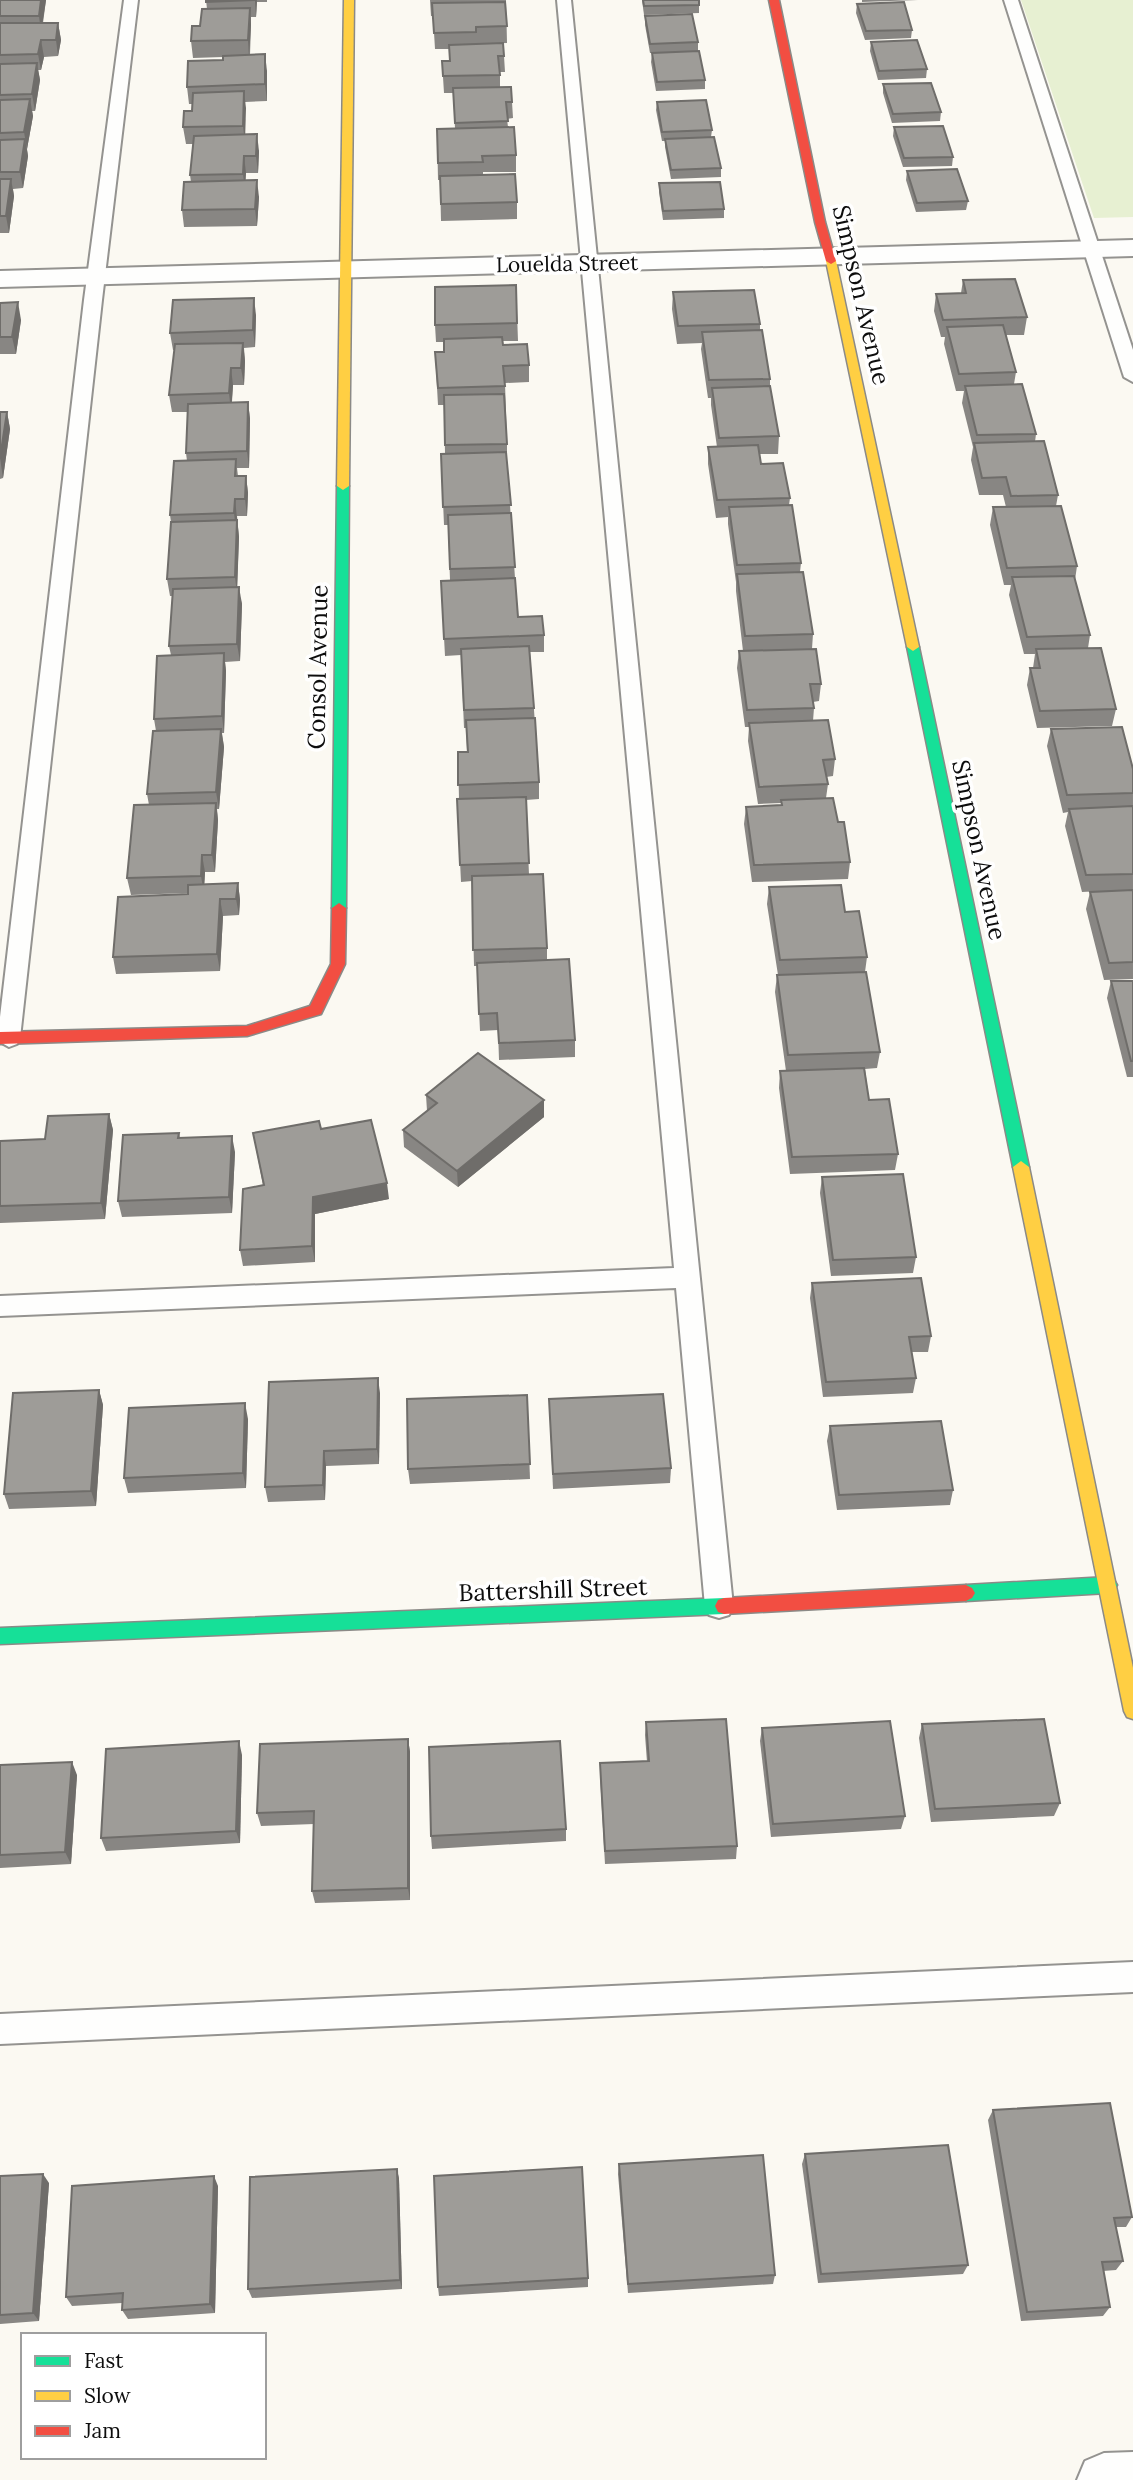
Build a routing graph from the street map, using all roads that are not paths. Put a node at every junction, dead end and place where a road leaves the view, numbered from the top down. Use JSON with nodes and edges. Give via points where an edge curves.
{"nodes":[{"id":1,"x":131,"y":0,"type":"edge"},
{"id":2,"x":349,"y":0,"type":"edge"},
{"id":3,"x":564,"y":0,"type":"edge"},
{"id":4,"x":774,"y":0,"type":"edge"},
{"id":5,"x":1011,"y":0,"type":"edge"},
{"id":6,"x":1133,"y":248,"type":"edge"},
{"id":7,"x":1092,"y":250,"type":"junction"},
{"id":8,"x":832,"y":258,"type":"junction"},
{"id":9,"x":590,"y":264,"type":"junction"},
{"id":10,"x":345,"y":268,"type":"junction"},
{"id":11,"x":96,"y":276,"type":"junction"},
{"id":12,"x":0,"y":279,"type":"edge"},
{"id":13,"x":1133,"y":377,"type":"edge"},
{"id":14,"x":4,"y":1038,"type":"edge"},
{"id":15,"x":688,"y":1277,"type":"junction"},
{"id":16,"x":0,"y":1306,"type":"edge"},
{"id":17,"x":1108,"y":1585,"type":"junction"},
{"id":18,"x":719,"y":1606,"type":"junction"},
{"id":19,"x":0,"y":1636,"type":"edge"},
{"id":20,"x":1133,"y":1711,"type":"edge"},
{"id":21,"x":1133,"y":1977,"type":"edge"},
{"id":22,"x":0,"y":2029,"type":"edge"},
{"id":23,"x":1133,"y":2479,"type":"edge"},
{"id":24,"x":1104,"y":2480,"type":"edge"}],
"edges":[{"from":1,"to":11,"type":"lane"},
{"from":2,"to":10,"type":"street","name":"Consol Avenue"},
{"from":3,"to":9,"type":"lane"},
{"from":4,"to":8,"type":"street","name":"Simpson Avenue","via":[[820,222]]},
{"from":5,"to":7,"type":"lane"},
{"from":6,"to":7,"type":"street","name":"Louelda Street"},
{"from":7,"to":8,"type":"street","name":"Louelda Street"},
{"from":7,"to":13,"type":"lane"},
{"from":8,"to":9,"type":"street","name":"Louelda Street"},
{"from":8,"to":17,"type":"street","name":"Simpson Avenue"},
{"from":9,"to":10,"type":"street","name":"Louelda Street"},
{"from":9,"to":15,"type":"lane"},
{"from":10,"to":11,"type":"street","name":"Louelda Street"},
{"from":10,"to":14,"type":"street","name":"Consol Avenue","via":[[338,964],[316,1010],[247,1031]]},
{"from":11,"to":12,"type":"street","name":"Louelda Street"},
{"from":11,"to":14,"type":"lane"},
{"from":15,"to":16,"type":"lane"},
{"from":15,"to":18,"type":"lane"},
{"from":17,"to":18,"type":"street","name":"Battershill Street"},
{"from":17,"to":20,"type":"street","name":"Simpson Avenue"},
{"from":18,"to":19,"type":"street","name":"Battershill Street"},
{"from":21,"to":22,"type":"lane"},
{"from":23,"to":24,"type":"street"}]}
